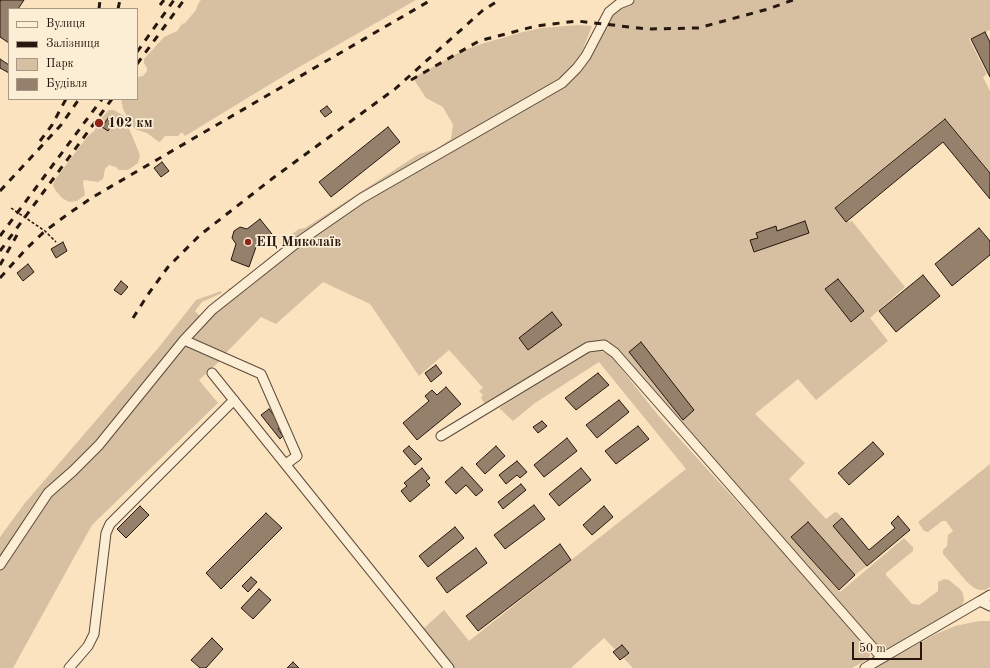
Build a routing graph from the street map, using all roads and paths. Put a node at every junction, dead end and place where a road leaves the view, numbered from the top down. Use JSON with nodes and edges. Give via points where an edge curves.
{"nodes":[{"id":1,"x":629,"y":0,"type":"edge"},
{"id":2,"x":11,"y":208,"type":"dead end"},
{"id":3,"x":56,"y":242,"type":"dead end"},
{"id":4,"x":184,"y":340,"type":"junction"},
{"id":5,"x":212,"y":373,"type":"dead end"},
{"id":6,"x":234,"y":400,"type":"junction"},
{"id":7,"x":441,"y":436,"type":"dead end"},
{"id":8,"x":286,"y":464,"type":"junction"},
{"id":9,"x":0,"y":564,"type":"edge"},
{"id":10,"x":990,"y":595,"type":"edge"},
{"id":11,"x":980,"y":601,"type":"junction"},
{"id":12,"x":990,"y":606,"type":"edge"},
{"id":13,"x":882,"y":658,"type":"junction"},
{"id":14,"x":69,"y":668,"type":"edge"},
{"id":15,"x":449,"y":668,"type":"edge"},
{"id":16,"x":865,"y":668,"type":"edge"}],
"edges":[{"from":1,"to":4,"type":"street","via":[[609,12],[586,56],[562,82],[362,198],[294,245],[212,310]]},
{"from":2,"to":3,"type":"path","via":[[45,231]]},
{"from":4,"to":8,"type":"street","via":[[262,374],[297,456]]},
{"from":4,"to":9,"type":"street","via":[[99,445],[48,493]]},
{"from":5,"to":6,"type":"street"},
{"from":6,"to":8,"type":"street"},
{"from":6,"to":14,"type":"street","via":[[110,524],[106,533],[94,634],[88,646]]},
{"from":7,"to":13,"type":"street","via":[[588,347],[604,345],[615,353]]},
{"from":8,"to":15,"type":"street"},
{"from":10,"to":11,"type":"street"},
{"from":11,"to":12,"type":"street"},
{"from":11,"to":13,"type":"street"},
{"from":13,"to":16,"type":"street"}]}
